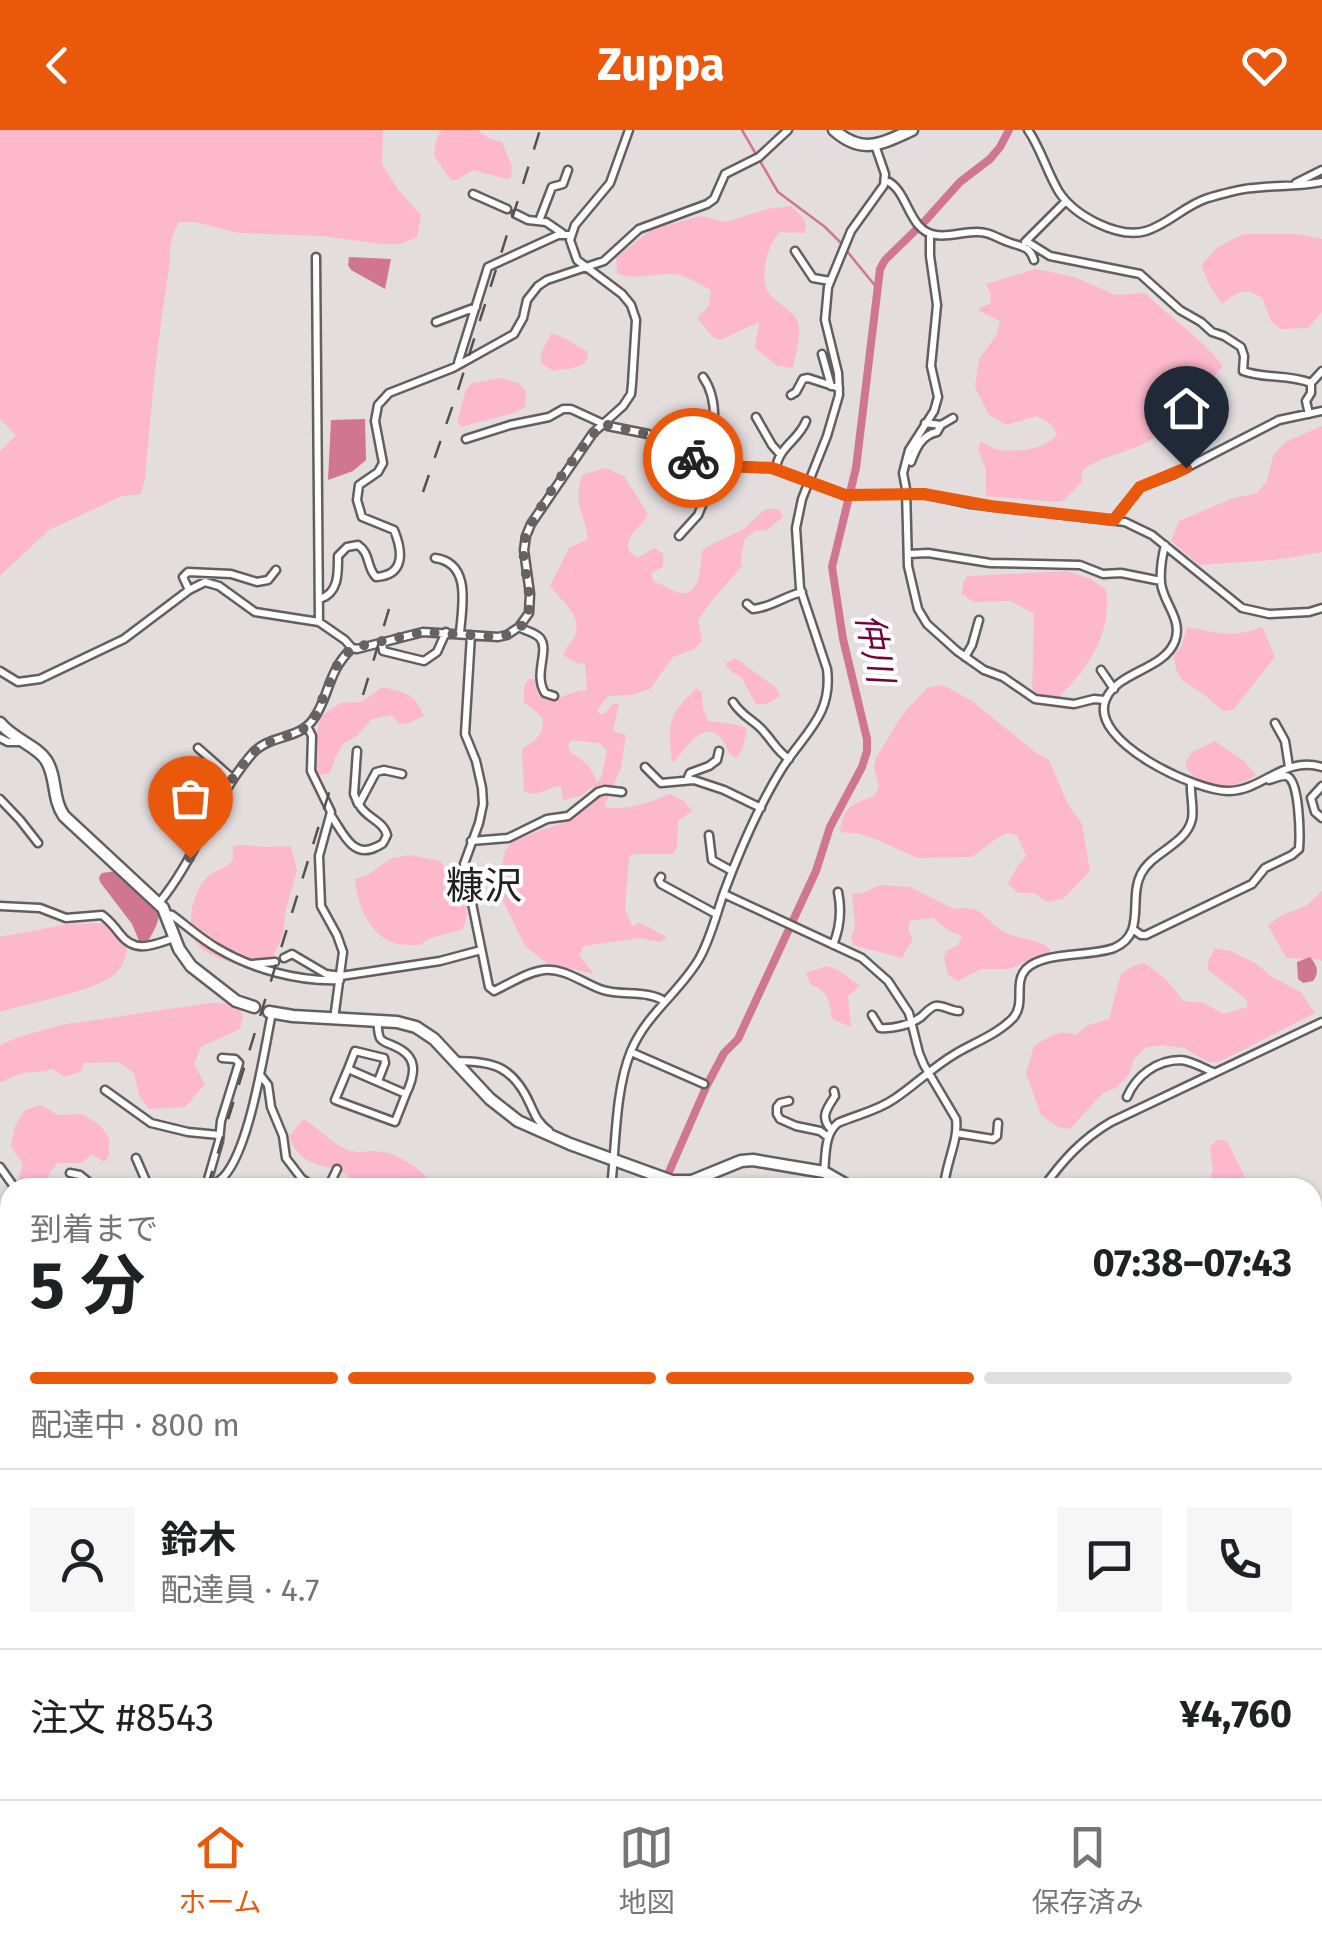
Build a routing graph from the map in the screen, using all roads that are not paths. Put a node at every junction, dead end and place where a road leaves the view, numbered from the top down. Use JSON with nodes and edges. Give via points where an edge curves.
{"nodes":[{"id":1,"x":629,"y":130,"type":"edge"},
{"id":2,"x":788,"y":130,"type":"edge"},
{"id":3,"x":834,"y":130,"type":"edge"},
{"id":4,"x":912,"y":130,"type":"edge"},
{"id":5,"x":1028,"y":130,"type":"edge"},
{"id":6,"x":876,"y":145,"type":"junction"},
{"id":7,"x":568,"y":170,"type":"dead end"},
{"id":8,"x":1322,"y":170,"type":"edge"},
{"id":9,"x":885,"y":180,"type":"junction"},
{"id":10,"x":1322,"y":182,"type":"edge"},
{"id":11,"x":1267,"y":188,"type":"junction"},
{"id":12,"x":474,"y":194,"type":"dead end"},
{"id":13,"x":1066,"y":200,"type":"junction"},
{"id":14,"x":507,"y":209,"type":"dead end"},
{"id":15,"x":516,"y":214,"type":"dead end"},
{"id":16,"x":539,"y":221,"type":"junction"},
{"id":17,"x":566,"y":234,"type":"junction"},
{"id":18,"x":930,"y":234,"type":"junction"},
{"id":19,"x":1024,"y":243,"type":"junction"},
{"id":20,"x":795,"y":251,"type":"dead end"},
{"id":21,"x":316,"y":257,"type":"dead end"},
{"id":22,"x":1034,"y":260,"type":"dead end"},
{"id":23,"x":586,"y":268,"type":"junction"},
{"id":24,"x":830,"y":281,"type":"junction"},
{"id":25,"x":476,"y":307,"type":"junction"},
{"id":26,"x":436,"y":322,"type":"dead end"},
{"id":27,"x":822,"y":354,"type":"dead end"},
{"id":28,"x":458,"y":364,"type":"junction"},
{"id":29,"x":1322,"y":372,"type":"edge"},
{"id":30,"x":702,"y":377,"type":"dead end"},
{"id":31,"x":1311,"y":384,"type":"junction"},
{"id":32,"x":835,"y":387,"type":"junction"},
{"id":33,"x":791,"y":394,"type":"dead end"},
{"id":34,"x":1322,"y":411,"type":"edge"},
{"id":35,"x":1309,"y":414,"type":"junction"},
{"id":36,"x":756,"y":417,"type":"dead end"},
{"id":37,"x":953,"y":418,"type":"dead end"},
{"id":38,"x":806,"y":422,"type":"dead end"},
{"id":39,"x":925,"y":423,"type":"junction"},
{"id":40,"x":603,"y":424,"type":"junction"},
{"id":41,"x":941,"y":425,"type":"junction"},
{"id":42,"x":684,"y":429,"type":"dead end"},
{"id":43,"x":466,"y":439,"type":"dead end"},
{"id":44,"x":780,"y":454,"type":"junction"},
{"id":45,"x":690,"y":458,"type":"junction"},
{"id":46,"x":708,"y":462,"type":"junction"},
{"id":47,"x":911,"y":462,"type":"dead end"},
{"id":48,"x":719,"y":464,"type":"junction"},
{"id":49,"x":776,"y":468,"type":"junction"},
{"id":50,"x":810,"y":480,"type":"junction"},
{"id":51,"x":906,"y":494,"type":"junction"},
{"id":52,"x":1114,"y":520,"type":"junction"},
{"id":53,"x":679,"y":536,"type":"dead end"},
{"id":54,"x":1165,"y":545,"type":"junction"},
{"id":55,"x":909,"y":554,"type":"junction"},
{"id":56,"x":435,"y":558,"type":"dead end"},
{"id":57,"x":276,"y":570,"type":"dead end"},
{"id":58,"x":1161,"y":582,"type":"junction"},
{"id":59,"x":189,"y":590,"type":"junction"},
{"id":60,"x":802,"y":592,"type":"junction"},
{"id":61,"x":320,"y":599,"type":"junction"},
{"id":62,"x":746,"y":604,"type":"dead end"},
{"id":63,"x":1322,"y":608,"type":"edge"},
{"id":64,"x":979,"y":620,"type":"dead end"},
{"id":65,"x":319,"y":622,"type":"junction"},
{"id":66,"x":518,"y":628,"type":"junction"},
{"id":67,"x":446,"y":632,"type":"junction"},
{"id":68,"x":460,"y":634,"type":"junction"},
{"id":69,"x":472,"y":635,"type":"junction"},
{"id":70,"x":382,"y":642,"type":"junction"},
{"id":71,"x":352,"y":648,"type":"junction"},
{"id":72,"x":965,"y":657,"type":"junction"},
{"id":73,"x":0,"y":670,"type":"edge"},
{"id":74,"x":1101,"y":670,"type":"dead end"},
{"id":75,"x":1114,"y":689,"type":"junction"},
{"id":76,"x":554,"y":696,"type":"dead end"},
{"id":77,"x":1105,"y":700,"type":"junction"},
{"id":78,"x":733,"y":702,"type":"dead end"},
{"id":79,"x":0,"y":722,"type":"edge"},
{"id":80,"x":1275,"y":723,"type":"dead end"},
{"id":81,"x":308,"y":726,"type":"junction"},
{"id":82,"x":0,"y":738,"type":"edge"},
{"id":83,"x":22,"y":742,"type":"junction"},
{"id":84,"x":198,"y":748,"type":"dead end"},
{"id":85,"x":719,"y":751,"type":"dead end"},
{"id":86,"x":357,"y":752,"type":"dead end"},
{"id":87,"x":788,"y":759,"type":"junction"},
{"id":88,"x":645,"y":766,"type":"dead end"},
{"id":89,"x":1289,"y":767,"type":"junction"},
{"id":90,"x":1322,"y":767,"type":"edge"},
{"id":91,"x":402,"y":774,"type":"dead end"},
{"id":92,"x":233,"y":778,"type":"junction"},
{"id":93,"x":687,"y":780,"type":"junction"},
{"id":94,"x":1269,"y":780,"type":"dead end"},
{"id":95,"x":1191,"y":782,"type":"junction"},
{"id":96,"x":1322,"y":786,"type":"edge"},
{"id":97,"x":622,"y":792,"type":"dead end"},
{"id":98,"x":0,"y":799,"type":"edge"},
{"id":99,"x":359,"y":805,"type":"junction"},
{"id":100,"x":761,"y":808,"type":"junction"},
{"id":101,"x":331,"y":816,"type":"junction"},
{"id":102,"x":1322,"y":818,"type":"edge"},
{"id":103,"x":709,"y":836,"type":"dead end"},
{"id":104,"x":472,"y":841,"type":"junction"},
{"id":105,"x":38,"y":842,"type":"dead end"},
{"id":106,"x":732,"y":871,"type":"junction"},
{"id":107,"x":661,"y":877,"type":"dead end"},
{"id":108,"x":838,"y":892,"type":"dead end"},
{"id":109,"x":724,"y":894,"type":"junction"},
{"id":110,"x":159,"y":903,"type":"junction"},
{"id":111,"x":0,"y":906,"type":"edge"},
{"id":112,"x":167,"y":914,"type":"junction"},
{"id":113,"x":716,"y":914,"type":"junction"},
{"id":114,"x":1134,"y":930,"type":"junction"},
{"id":115,"x":174,"y":938,"type":"junction"},
{"id":116,"x":833,"y":945,"type":"junction"},
{"id":117,"x":481,"y":950,"type":"junction"},
{"id":118,"x":284,"y":958,"type":"dead end"},
{"id":119,"x":274,"y":962,"type":"dead end"},
{"id":120,"x":250,"y":964,"type":"junction"},
{"id":121,"x":340,"y":978,"type":"junction"},
{"id":122,"x":664,"y":1001,"type":"junction"},
{"id":123,"x":254,"y":1007,"type":"dead end"},
{"id":124,"x":959,"y":1010,"type":"dead end"},
{"id":125,"x":270,"y":1012,"type":"joint"},
{"id":126,"x":872,"y":1015,"type":"dead end"},
{"id":127,"x":334,"y":1019,"type":"junction"},
{"id":128,"x":378,"y":1021,"type":"junction"},
{"id":129,"x":912,"y":1022,"type":"junction"},
{"id":130,"x":1322,"y":1022,"type":"edge"},
{"id":131,"x":631,"y":1052,"type":"junction"},
{"id":132,"x":222,"y":1058,"type":"dead end"},
{"id":133,"x":455,"y":1061,"type":"junction"},
{"id":134,"x":348,"y":1069,"type":"junction"},
{"id":135,"x":929,"y":1073,"type":"junction"},
{"id":136,"x":1214,"y":1073,"type":"junction"},
{"id":137,"x":260,"y":1076,"type":"junction"},
{"id":138,"x":378,"y":1082,"type":"junction"},
{"id":139,"x":704,"y":1084,"type":"dead end"},
{"id":140,"x":105,"y":1090,"type":"dead end"},
{"id":141,"x":834,"y":1091,"type":"dead end"},
{"id":142,"x":406,"y":1094,"type":"junction"},
{"id":143,"x":1127,"y":1097,"type":"dead end"},
{"id":144,"x":790,"y":1100,"type":"dead end"},
{"id":145,"x":998,"y":1122,"type":"dead end"},
{"id":146,"x":830,"y":1133,"type":"junction"},
{"id":147,"x":956,"y":1133,"type":"junction"},
{"id":148,"x":219,"y":1135,"type":"junction"},
{"id":149,"x":556,"y":1138,"type":"junction"},
{"id":150,"x":136,"y":1158,"type":"dead end"},
{"id":151,"x":614,"y":1160,"type":"junction"},
{"id":152,"x":337,"y":1170,"type":"dead end"},
{"id":153,"x":70,"y":1173,"type":"dead end"},
{"id":154,"x":84,"y":1178,"type":"edge"},
{"id":155,"x":145,"y":1178,"type":"edge"},
{"id":156,"x":207,"y":1178,"type":"edge"},
{"id":157,"x":223,"y":1178,"type":"edge"},
{"id":158,"x":301,"y":1178,"type":"edge"},
{"id":159,"x":333,"y":1178,"type":"edge"},
{"id":160,"x":611,"y":1178,"type":"edge"},
{"id":161,"x":662,"y":1178,"type":"edge"},
{"id":162,"x":705,"y":1178,"type":"edge"},
{"id":163,"x":828,"y":1178,"type":"edge"},
{"id":164,"x":832,"y":1178,"type":"edge"},
{"id":165,"x":945,"y":1178,"type":"edge"},
{"id":166,"x":1051,"y":1178,"type":"edge"}],
"edges":[{"from":1,"to":17,"type":"street","via":[[610,183]]},
{"from":2,"to":23,"type":"street","via":[[759,157],[728,171],[707,204],[639,229],[604,261]]},
{"from":3,"to":6,"type":"main road","via":[[852,143]]},
{"from":4,"to":6,"type":"main road"},
{"from":5,"to":13,"type":"street"},
{"from":6,"to":9,"type":"street"},
{"from":7,"to":16,"type":"street","via":[[564,184],[552,187]]},
{"from":8,"to":11,"type":"street"},
{"from":9,"to":18,"type":"street"},
{"from":9,"to":24,"type":"street","via":[[851,230]]},
{"from":10,"to":11,"type":"street"},
{"from":11,"to":13,"type":"street","via":[[1203,200],[1138,232],[1109,229]]},
{"from":12,"to":14,"type":"street"},
{"from":13,"to":19,"type":"street"},
{"from":15,"to":16,"type":"street"},
{"from":16,"to":17,"type":"street"},
{"from":17,"to":23,"type":"street"},
{"from":17,"to":25,"type":"street","via":[[488,267]]},
{"from":18,"to":19,"type":"street","via":[[985,232]]},
{"from":18,"to":39,"type":"street","via":[[937,304],[931,358],[939,391]]},
{"from":19,"to":22,"type":"street"},
{"from":19,"to":31,"type":"street","via":[[1050,256],[1140,274],[1180,310],[1241,347],[1243,371]]},
{"from":20,"to":24,"type":"street","via":[[813,278]]},
{"from":21,"to":61,"type":"street"},
{"from":23,"to":28,"type":"street","via":[[538,286],[514,334]]},
{"from":23,"to":40,"type":"street","via":[[622,294],[636,320],[631,394]]},
{"from":24,"to":32,"type":"street","via":[[825,320]]},
{"from":25,"to":26,"type":"street"},
{"from":25,"to":28,"type":"street"},
{"from":27,"to":32,"type":"street"},
{"from":28,"to":61,"type":"street","via":[[389,393],[376,410],[383,464],[359,485],[357,500],[362,516],[394,530],[398,567],[376,576],[364,550],[347,546],[338,556],[336,583]]},
{"from":29,"to":31,"type":"street"},
{"from":30,"to":46,"type":"street","via":[[712,390]]},
{"from":31,"to":35,"type":"street"},
{"from":32,"to":33,"type":"street","via":[[808,378]]},
{"from":32,"to":50,"type":"street","via":[[836,408]]},
{"from":34,"to":35,"type":"street"},
{"from":35,"to":52,"type":"street","via":[[1279,420],[1140,487]]},
{"from":36,"to":44,"type":"street"},
{"from":37,"to":41,"type":"street"},
{"from":38,"to":44,"type":"street"},
{"from":39,"to":41,"type":"street"},
{"from":39,"to":51,"type":"street","via":[[904,463]]},
{"from":40,"to":43,"type":"street","via":[[566,409]]},
{"from":40,"to":45,"type":"street","via":[[648,434]]},
{"from":40,"to":66,"type":"street","via":[[526,536],[530,608]]},
{"from":41,"to":47,"type":"street","via":[[923,439]]},
{"from":42,"to":45,"type":"street"},
{"from":44,"to":49,"type":"street"},
{"from":45,"to":46,"type":"street"},
{"from":46,"to":48,"type":"street"},
{"from":48,"to":49,"type":"street"},
{"from":48,"to":53,"type":"street","via":[[698,514]]},
{"from":49,"to":50,"type":"street"},
{"from":50,"to":51,"type":"street","via":[[845,495]]},
{"from":50,"to":60,"type":"street","via":[[796,528]]},
{"from":51,"to":52,"type":"street"},
{"from":51,"to":55,"type":"street"},
{"from":52,"to":54,"type":"street"},
{"from":54,"to":58,"type":"street"},
{"from":54,"to":63,"type":"street","via":[[1242,608],[1270,614]]},
{"from":55,"to":58,"type":"street","via":[[1080,565]]},
{"from":55,"to":72,"type":"street","via":[[918,610]]},
{"from":56,"to":68,"type":"street","via":[[450,564],[463,583]]},
{"from":57,"to":59,"type":"street","via":[[257,582],[188,572],[183,578]]},
{"from":58,"to":75,"type":"street","via":[[1177,628],[1174,642]]},
{"from":59,"to":65,"type":"street","via":[[212,582],[255,612]]},
{"from":59,"to":73,"type":"street","via":[[124,639],[40,679],[18,682]]},
{"from":60,"to":62,"type":"street","via":[[761,608]]},
{"from":60,"to":87,"type":"street","via":[[828,690],[814,726]]},
{"from":61,"to":65,"type":"street"},
{"from":64,"to":72,"type":"street"},
{"from":65,"to":71,"type":"street"},
{"from":66,"to":69,"type":"street","via":[[498,637]]},
{"from":66,"to":76,"type":"street","via":[[541,640],[539,682]]},
{"from":67,"to":68,"type":"street"},
{"from":67,"to":70,"type":"street"},
{"from":67,"to":70,"type":"street","via":[[424,661],[386,653]]},
{"from":68,"to":69,"type":"street"},
{"from":69,"to":104,"type":"street","via":[[465,734],[483,804]]},
{"from":70,"to":71,"type":"street"},
{"from":71,"to":81,"type":"street"},
{"from":72,"to":77,"type":"street","via":[[1035,699]]},
{"from":74,"to":75,"type":"street"},
{"from":75,"to":77,"type":"street"},
{"from":77,"to":95,"type":"street","via":[[1105,717],[1132,751]]},
{"from":78,"to":87,"type":"street"},
{"from":79,"to":83,"type":"main road"},
{"from":80,"to":89,"type":"street"},
{"from":81,"to":92,"type":"street","via":[[261,745]]},
{"from":81,"to":101,"type":"street","via":[[312,771]]},
{"from":82,"to":83,"type":"street"},
{"from":83,"to":110,"type":"main road","via":[[48,762],[62,813]]},
{"from":84,"to":92,"type":"street"},
{"from":85,"to":93,"type":"street","via":[[717,760]]},
{"from":86,"to":99,"type":"street"},
{"from":87,"to":100,"type":"street"},
{"from":88,"to":93,"type":"street","via":[[661,783]]},
{"from":89,"to":90,"type":"street"},
{"from":89,"to":95,"type":"street","via":[[1234,791]]},
{"from":91,"to":99,"type":"street","via":[[376,772]]},
{"from":92,"to":110,"type":"street","via":[[182,874]]},
{"from":93,"to":100,"type":"street"},
{"from":94,"to":114,"type":"street","via":[[1294,781],[1299,849],[1210,906],[1146,935]]},
{"from":95,"to":114,"type":"street","via":[[1190,825],[1140,875]]},
{"from":96,"to":102,"type":"street","via":[[1311,798]]},
{"from":97,"to":104,"type":"street","via":[[598,792],[568,816],[508,838]]},
{"from":98,"to":105,"type":"street"},
{"from":99,"to":101,"type":"street","via":[[387,832],[371,850],[354,848]]},
{"from":100,"to":106,"type":"street"},
{"from":101,"to":121,"type":"street","via":[[319,856],[320,901],[341,946]]},
{"from":103,"to":106,"type":"street","via":[[710,858]]},
{"from":104,"to":117,"type":"street","via":[[464,864]]},
{"from":106,"to":109,"type":"street"},
{"from":107,"to":113,"type":"street","via":[[661,884]]},
{"from":108,"to":116,"type":"street"},
{"from":109,"to":113,"type":"street"},
{"from":109,"to":116,"type":"street"},
{"from":110,"to":112,"type":"main road"},
{"from":111,"to":115,"type":"street","via":[[40,908],[66,918],[102,916],[136,948]]},
{"from":112,"to":115,"type":"main road"},
{"from":112,"to":120,"type":"street"},
{"from":113,"to":122,"type":"street","via":[[703,952]]},
{"from":114,"to":135,"type":"street","via":[[1110,949],[1033,964],[1020,978],[1020,1008],[1012,1019]]},
{"from":115,"to":123,"type":"main road","via":[[200,974]]},
{"from":116,"to":129,"type":"street","via":[[880,973]]},
{"from":117,"to":121,"type":"street"},
{"from":117,"to":122,"type":"street","via":[[491,990],[551,970],[602,990]]},
{"from":118,"to":121,"type":"street","via":[[292,954]]},
{"from":119,"to":120,"type":"street"},
{"from":120,"to":121,"type":"street"},
{"from":121,"to":127,"type":"street"},
{"from":122,"to":131,"type":"street"},
{"from":124,"to":129,"type":"street","via":[[933,1006]]},
{"from":125,"to":127,"type":"main road"},
{"from":125,"to":137,"type":"street"},
{"from":126,"to":129,"type":"street","via":[[882,1029]]},
{"from":127,"to":128,"type":"main road"},
{"from":128,"to":133,"type":"main road","via":[[424,1030]]},
{"from":128,"to":142,"type":"street","via":[[381,1040],[413,1062]]},
{"from":129,"to":135,"type":"street"},
{"from":130,"to":136,"type":"street"},
{"from":131,"to":139,"type":"street"},
{"from":131,"to":151,"type":"street"},
{"from":132,"to":148,"type":"street","via":[[239,1062]]},
{"from":133,"to":149,"type":"main road","via":[[504,1111]]},
{"from":133,"to":149,"type":"street","via":[[502,1068]]},
{"from":134,"to":138,"type":"street"},
{"from":134,"to":138,"type":"street","via":[[355,1052],[384,1058]]},
{"from":134,"to":142,"type":"street","via":[[335,1100],[395,1122]]},
{"from":135,"to":146,"type":"street"},
{"from":135,"to":147,"type":"street","via":[[956,1118]]},
{"from":136,"to":143,"type":"street","via":[[1175,1061],[1142,1074]]},
{"from":136,"to":166,"type":"street","via":[[1101,1128]]},
{"from":137,"to":157,"type":"street","via":[[244,1140]]},
{"from":137,"to":158,"type":"street","via":[[286,1158]]},
{"from":138,"to":142,"type":"street"},
{"from":140,"to":148,"type":"street","via":[[151,1122]]},
{"from":141,"to":146,"type":"street","via":[[825,1116]]},
{"from":144,"to":146,"type":"street","via":[[777,1107],[780,1119]]},
{"from":145,"to":147,"type":"street","via":[[993,1139]]},
{"from":146,"to":164,"type":"street"},
{"from":147,"to":165,"type":"street"},
{"from":148,"to":156,"type":"street"},
{"from":149,"to":151,"type":"main road"},
{"from":150,"to":155,"type":"street"},
{"from":151,"to":160,"type":"street"},
{"from":151,"to":161,"type":"main road"},
{"from":152,"to":159,"type":"street"},
{"from":153,"to":154,"type":"street"},
{"from":162,"to":163,"type":"main road","via":[[748,1160]]}]}
